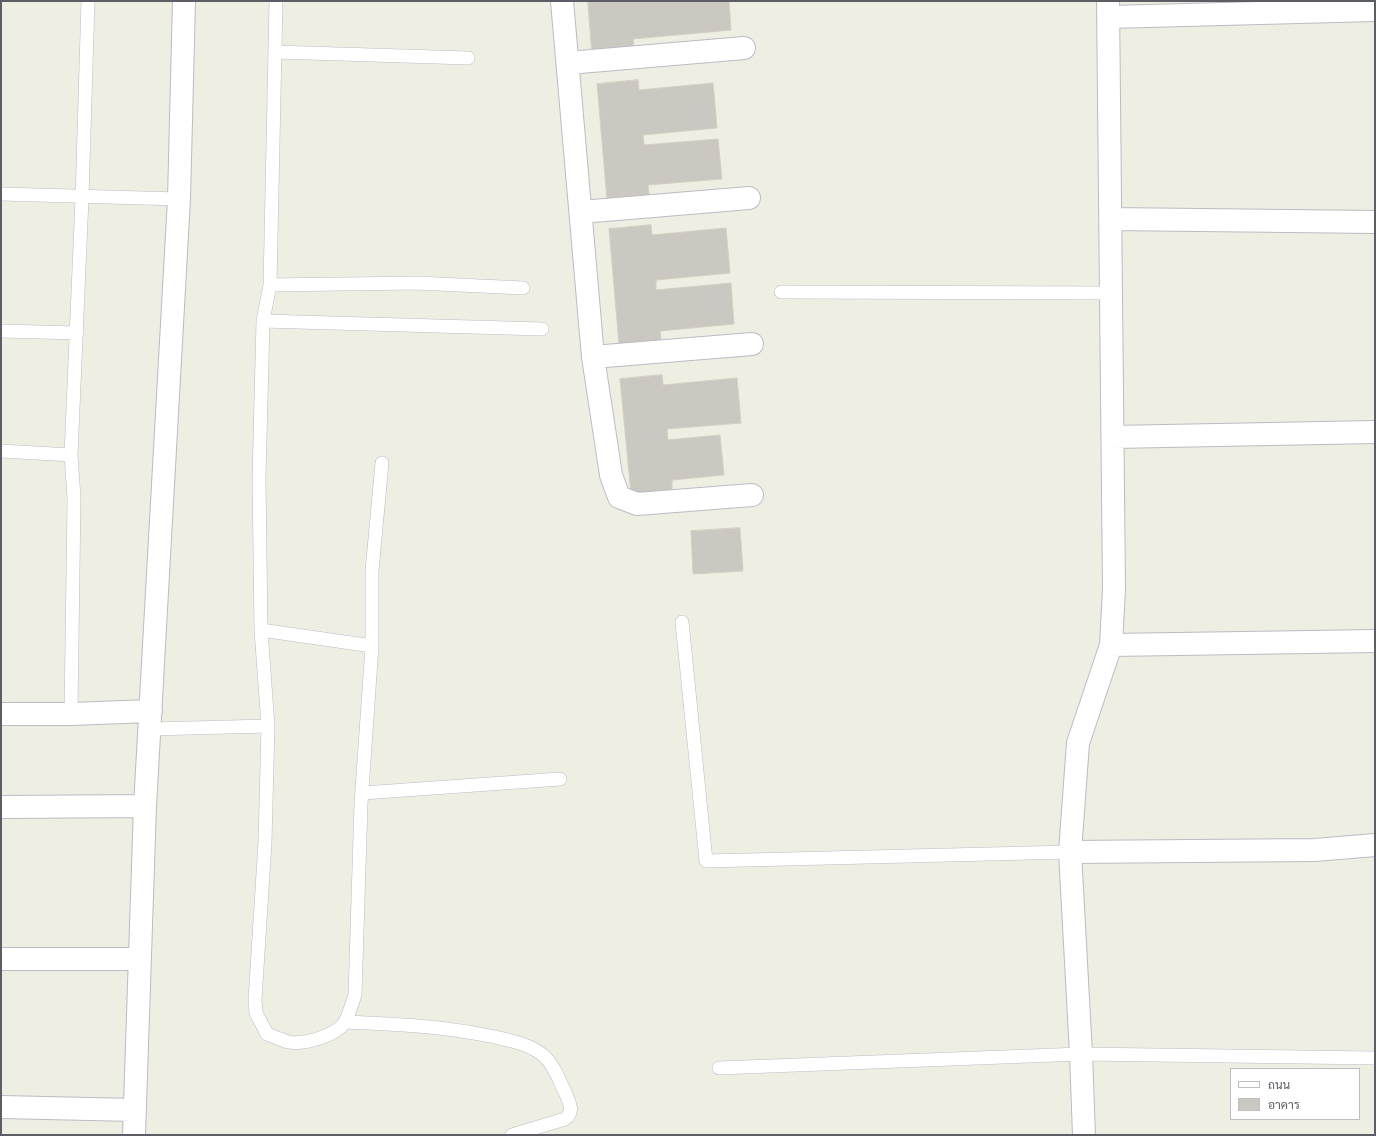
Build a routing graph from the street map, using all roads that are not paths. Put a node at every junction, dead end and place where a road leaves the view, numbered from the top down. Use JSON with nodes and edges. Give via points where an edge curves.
{"nodes":[{"id":1,"x":88,"y":1,"type":"edge"},
{"id":2,"x":184,"y":1,"type":"edge"},
{"id":3,"x":276,"y":1,"type":"edge"},
{"id":4,"x":562,"y":1,"type":"edge"},
{"id":5,"x":1109,"y":9,"type":"edge"},
{"id":6,"x":1375,"y":10,"type":"edge"},
{"id":7,"x":744,"y":48,"type":"dead end"},
{"id":8,"x":275,"y":52,"type":"junction"},
{"id":9,"x":468,"y":58,"type":"dead end"},
{"id":10,"x":568,"y":63,"type":"junction"},
{"id":11,"x":1,"y":194,"type":"edge"},
{"id":12,"x":82,"y":198,"type":"junction"},
{"id":13,"x":749,"y":198,"type":"dead end"},
{"id":14,"x":179,"y":199,"type":"junction"},
{"id":15,"x":581,"y":212,"type":"junction"},
{"id":16,"x":1112,"y":219,"type":"junction"},
{"id":17,"x":1375,"y":222,"type":"edge"},
{"id":18,"x":270,"y":285,"type":"junction"},
{"id":19,"x":523,"y":288,"type":"dead end"},
{"id":20,"x":781,"y":292,"type":"dead end"},
{"id":21,"x":1112,"y":293,"type":"junction"},
{"id":22,"x":263,"y":321,"type":"junction"},
{"id":23,"x":542,"y":329,"type":"dead end"},
{"id":24,"x":1,"y":331,"type":"edge"},
{"id":25,"x":77,"y":332,"type":"junction"},
{"id":26,"x":752,"y":344,"type":"dead end"},
{"id":27,"x":593,"y":357,"type":"junction"},
{"id":28,"x":1375,"y":432,"type":"edge"},
{"id":29,"x":1113,"y":437,"type":"junction"},
{"id":30,"x":1,"y":451,"type":"edge"},
{"id":31,"x":71,"y":455,"type":"junction"},
{"id":32,"x":382,"y":464,"type":"dead end"},
{"id":33,"x":752,"y":495,"type":"dead end"},
{"id":34,"x":682,"y":622,"type":"dead end"},
{"id":35,"x":261,"y":630,"type":"junction"},
{"id":36,"x":1375,"y":641,"type":"edge"},
{"id":37,"x":1110,"y":645,"type":"junction"},
{"id":38,"x":372,"y":646,"type":"junction"},
{"id":39,"x":1,"y":714,"type":"edge"},
{"id":40,"x":71,"y":714,"type":"junction"},
{"id":41,"x":151,"y":720,"type":"junction"},
{"id":42,"x":268,"y":726,"type":"junction"},
{"id":43,"x":560,"y":779,"type":"dead end"},
{"id":44,"x":362,"y":793,"type":"junction"},
{"id":45,"x":145,"y":806,"type":"junction"},
{"id":46,"x":1,"y":807,"type":"edge"},
{"id":47,"x":1375,"y":845,"type":"edge"},
{"id":48,"x":1070,"y":852,"type":"junction"},
{"id":49,"x":1,"y":959,"type":"edge"},
{"id":50,"x":139,"y":959,"type":"junction"},
{"id":51,"x":345,"y":1022,"type":"junction"},
{"id":52,"x":1081,"y":1054,"type":"junction"},
{"id":53,"x":1375,"y":1058,"type":"edge"},
{"id":54,"x":719,"y":1068,"type":"dead end"},
{"id":55,"x":1,"y":1107,"type":"edge"},
{"id":56,"x":134,"y":1110,"type":"junction"},
{"id":57,"x":134,"y":1135,"type":"edge"},
{"id":58,"x":512,"y":1135,"type":"edge"},
{"id":59,"x":1084,"y":1135,"type":"edge"}],
"edges":[{"from":1,"to":12,"type":"lane"},
{"from":2,"to":14,"type":"street"},
{"from":3,"to":8,"type":"lane"},
{"from":4,"to":10,"type":"street"},
{"from":5,"to":6,"type":"street"},
{"from":5,"to":16,"type":"street"},
{"from":7,"to":10,"type":"street"},
{"from":8,"to":9,"type":"lane"},
{"from":8,"to":18,"type":"lane"},
{"from":10,"to":15,"type":"street"},
{"from":11,"to":12,"type":"lane"},
{"from":12,"to":14,"type":"lane"},
{"from":12,"to":25,"type":"lane"},
{"from":13,"to":15,"type":"street"},
{"from":14,"to":41,"type":"street"},
{"from":15,"to":27,"type":"street"},
{"from":16,"to":17,"type":"street"},
{"from":16,"to":21,"type":"street"},
{"from":18,"to":19,"type":"lane","via":[[417,283]]},
{"from":18,"to":22,"type":"lane"},
{"from":20,"to":21,"type":"lane"},
{"from":21,"to":29,"type":"street"},
{"from":22,"to":23,"type":"lane"},
{"from":22,"to":35,"type":"lane","via":[[259,478]]},
{"from":24,"to":25,"type":"lane"},
{"from":25,"to":31,"type":"lane"},
{"from":26,"to":27,"type":"street"},
{"from":27,"to":33,"type":"street","via":[[610,475],[619,497],[637,504]]},
{"from":28,"to":29,"type":"street"},
{"from":29,"to":37,"type":"street","via":[[1114,589]]},
{"from":30,"to":31,"type":"lane"},
{"from":31,"to":40,"type":"lane","via":[[74,498]]},
{"from":32,"to":38,"type":"lane","via":[[372,572]]},
{"from":34,"to":48,"type":"lane","via":[[706,861]]},
{"from":35,"to":38,"type":"lane"},
{"from":35,"to":42,"type":"lane"},
{"from":36,"to":37,"type":"street"},
{"from":37,"to":48,"type":"street","via":[[1078,743]]},
{"from":38,"to":44,"type":"lane"},
{"from":39,"to":40,"type":"street"},
{"from":40,"to":41,"type":"street"},
{"from":41,"to":42,"type":"lane"},
{"from":41,"to":45,"type":"street"},
{"from":42,"to":51,"type":"lane","via":[[256,1013],[267,1034],[288,1042],[325,1036],[336,1031]]},
{"from":43,"to":44,"type":"lane"},
{"from":44,"to":51,"type":"lane","via":[[355,995]]},
{"from":45,"to":46,"type":"street"},
{"from":45,"to":50,"type":"street"},
{"from":47,"to":48,"type":"street","via":[[1315,850]]},
{"from":48,"to":52,"type":"street"},
{"from":49,"to":50,"type":"street"},
{"from":50,"to":56,"type":"street"},
{"from":51,"to":58,"type":"lane","via":[[414,1024],[467,1031],[519,1042],[544,1056],[554,1069],[569,1102],[570,1116]]},
{"from":52,"to":53,"type":"lane"},
{"from":52,"to":54,"type":"lane"},
{"from":52,"to":59,"type":"street"},
{"from":55,"to":56,"type":"street"},
{"from":56,"to":57,"type":"street"}]}
